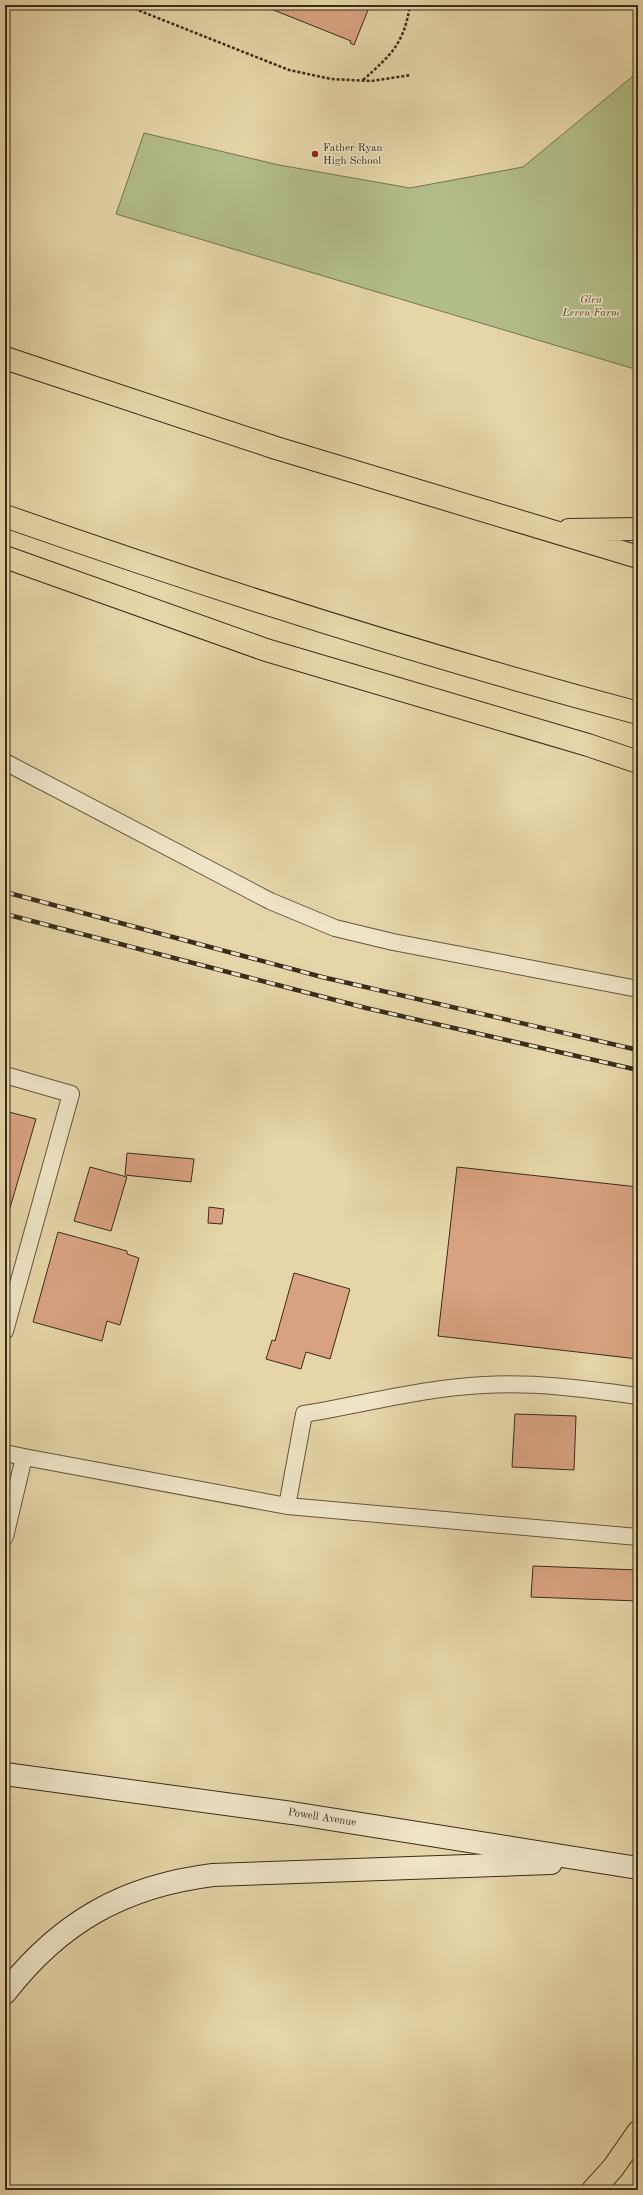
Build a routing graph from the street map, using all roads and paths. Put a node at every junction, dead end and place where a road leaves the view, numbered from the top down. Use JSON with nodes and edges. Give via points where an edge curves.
{"nodes":[{"id":1,"x":125,"y":5,"type":"edge"},
{"id":2,"x":410,"y":5,"type":"edge"},
{"id":3,"x":411,"y":75,"type":"dead end"},
{"id":4,"x":363,"y":80,"type":"junction"},
{"id":5,"x":5,"y":358,"type":"edge"},
{"id":6,"x":5,"y":516,"type":"edge"},
{"id":7,"x":638,"y":529,"type":"edge"},
{"id":8,"x":546,"y":530,"type":"junction"},
{"id":9,"x":5,"y":557,"type":"edge"},
{"id":10,"x":638,"y":557,"type":"edge"},
{"id":11,"x":638,"y":713,"type":"edge"},
{"id":12,"x":5,"y":762,"type":"edge"},
{"id":13,"x":638,"y":762,"type":"edge"},
{"id":14,"x":638,"y":989,"type":"edge"},
{"id":15,"x":5,"y":1075,"type":"edge"},
{"id":16,"x":5,"y":1331,"type":"edge"},
{"id":17,"x":638,"y":1396,"type":"edge"},
{"id":18,"x":5,"y":1453,"type":"edge"},
{"id":19,"x":24,"y":1457,"type":"junction"},
{"id":20,"x":288,"y":1506,"type":"junction"},
{"id":21,"x":5,"y":1537,"type":"edge"},
{"id":22,"x":638,"y":1537,"type":"edge"},
{"id":23,"x":5,"y":1774,"type":"edge"},
{"id":24,"x":604,"y":1862,"type":"junction"},
{"id":25,"x":638,"y":1868,"type":"edge"},
{"id":26,"x":5,"y":1993,"type":"edge"},
{"id":27,"x":638,"y":2132,"type":"edge"},
{"id":28,"x":594,"y":2190,"type":"edge"}],
"edges":[{"from":1,"to":4,"type":"path","via":[[289,70],[330,79]]},
{"from":2,"to":4,"type":"path","via":[[402,35],[391,55]]},
{"from":3,"to":4,"type":"path"},
{"from":5,"to":8,"type":"highway","via":[[276,448]]},
{"from":6,"to":11,"type":"highway","via":[[119,556],[499,676]]},
{"from":7,"to":8,"type":"highway"},
{"from":8,"to":10,"type":"highway"},
{"from":9,"to":13,"type":"highway","via":[[266,650]]},
{"from":12,"to":14,"type":"lane","via":[[257,895],[335,928],[393,942]]},
{"from":15,"to":16,"type":"lane","via":[[71,1094]]},
{"from":17,"to":20,"type":"lane","via":[[569,1387],[484,1385],[404,1394],[304,1414]]},
{"from":18,"to":19,"type":"lane"},
{"from":19,"to":20,"type":"lane"},
{"from":19,"to":21,"type":"lane"},
{"from":20,"to":22,"type":"lane"},
{"from":23,"to":24,"type":"main road","name":"Powell Avenue","via":[[292,1813]]},
{"from":24,"to":25,"type":"main road","name":"Powell Avenue"},
{"from":24,"to":26,"type":"main road","via":[[186,1878],[133,1893],[84,1918],[41,1951]]},
{"from":27,"to":28,"type":"highway"}]}
